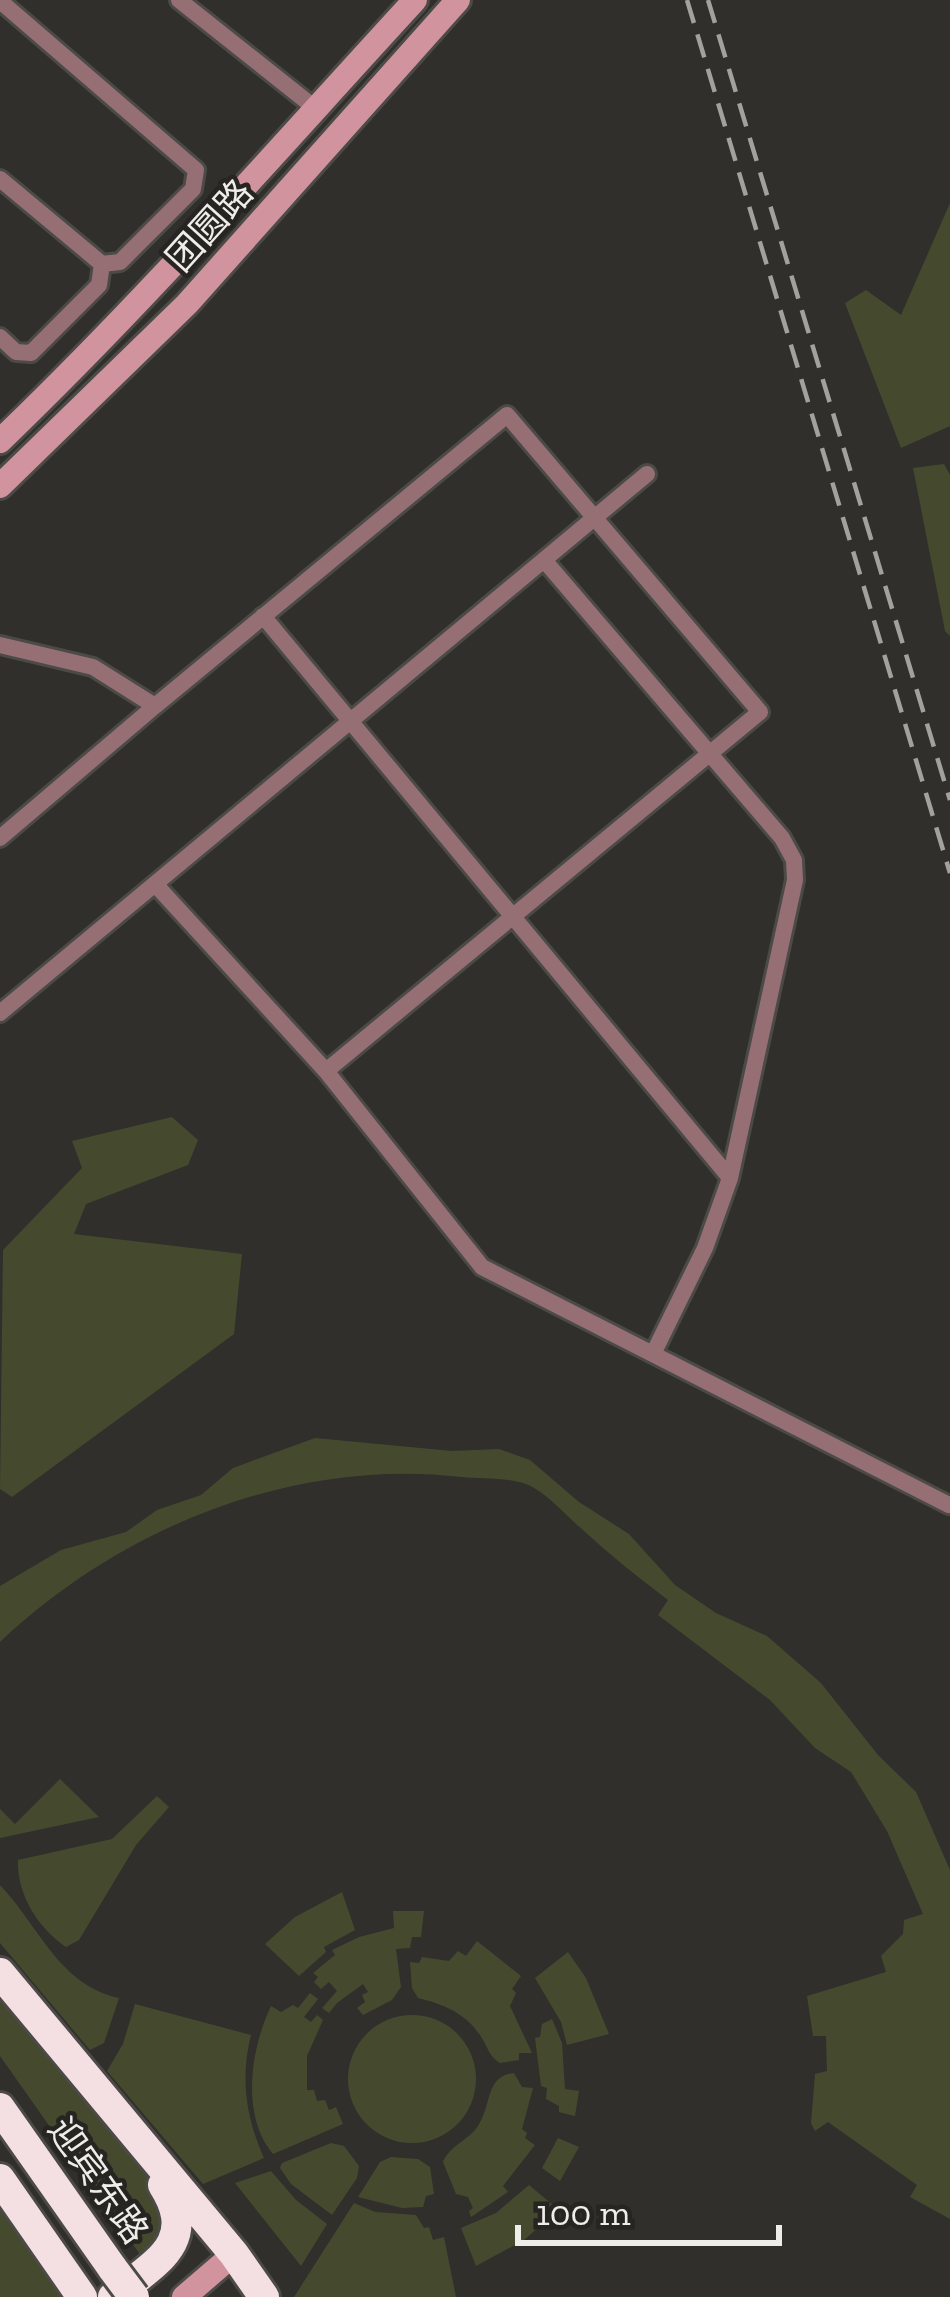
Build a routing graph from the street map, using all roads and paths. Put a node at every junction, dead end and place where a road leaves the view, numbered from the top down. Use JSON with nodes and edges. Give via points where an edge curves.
{"nodes":[{"id":1,"x":179,"y":0,"type":"edge"},
{"id":2,"x":415,"y":0,"type":"edge"},
{"id":3,"x":458,"y":0,"type":"edge"},
{"id":4,"x":0,"y":2,"type":"edge"},
{"id":5,"x":315,"y":109,"type":"junction"},
{"id":6,"x":0,"y":179,"type":"edge"},
{"id":7,"x":102,"y":264,"type":"junction"},
{"id":8,"x":0,"y":338,"type":"edge"},
{"id":9,"x":0,"y":441,"type":"edge"},
{"id":10,"x":647,"y":474,"type":"dead end"},
{"id":11,"x":0,"y":486,"type":"edge"},
{"id":12,"x":596,"y":517,"type":"junction"},
{"id":13,"x":544,"y":560,"type":"junction"},
{"id":14,"x":263,"y":616,"type":"junction"},
{"id":15,"x":0,"y":645,"type":"edge"},
{"id":16,"x":155,"y":706,"type":"junction"},
{"id":17,"x":348,"y":723,"type":"junction"},
{"id":18,"x":710,"y":754,"type":"junction"},
{"id":19,"x":0,"y":838,"type":"edge"},
{"id":20,"x":155,"y":884,"type":"junction"},
{"id":21,"x":513,"y":915,"type":"junction"},
{"id":22,"x":0,"y":1012,"type":"edge"},
{"id":23,"x":326,"y":1071,"type":"junction"},
{"id":24,"x":730,"y":1178,"type":"junction"},
{"id":25,"x":653,"y":1354,"type":"junction"},
{"id":26,"x":949,"y":1505,"type":"edge"},
{"id":27,"x":0,"y":1973,"type":"edge"},
{"id":28,"x":0,"y":2108,"type":"edge"},
{"id":29,"x":119,"y":2115,"type":"junction"},
{"id":30,"x":0,"y":2179,"type":"edge"},
{"id":31,"x":234,"y":2254,"type":"junction"},
{"id":32,"x":113,"y":2283,"type":"edge"},
{"id":33,"x":82,"y":2297,"type":"edge"},
{"id":34,"x":134,"y":2297,"type":"edge"},
{"id":35,"x":184,"y":2297,"type":"edge"},
{"id":36,"x":264,"y":2297,"type":"edge"}],
"edges":[{"from":1,"to":5,"type":"street"},
{"from":2,"to":5,"type":"street","name":"团圆路"},
{"from":3,"to":11,"type":"street","name":"团圆路","via":[[187,304]]},
{"from":4,"to":7,"type":"street","via":[[196,170],[193,189],[120,262]]},
{"from":5,"to":9,"type":"street","name":"团圆路"},
{"from":6,"to":7,"type":"street"},
{"from":7,"to":8,"type":"street","via":[[99,285],[31,353]]},
{"from":10,"to":12,"type":"street"},
{"from":12,"to":13,"type":"street"},
{"from":12,"to":14,"type":"street","via":[[507,415]]},
{"from":12,"to":18,"type":"street","via":[[760,712]]},
{"from":13,"to":17,"type":"street"},
{"from":13,"to":18,"type":"street"},
{"from":14,"to":16,"type":"street"},
{"from":14,"to":17,"type":"street"},
{"from":15,"to":16,"type":"street","via":[[93,667]]},
{"from":16,"to":19,"type":"street"},
{"from":17,"to":20,"type":"street"},
{"from":17,"to":21,"type":"street"},
{"from":18,"to":21,"type":"street"},
{"from":18,"to":24,"type":"street","via":[[782,838],[796,880]]},
{"from":20,"to":22,"type":"street"},
{"from":20,"to":23,"type":"street"},
{"from":21,"to":23,"type":"street"},
{"from":21,"to":24,"type":"street"},
{"from":23,"to":25,"type":"street","via":[[482,1268]]},
{"from":24,"to":25,"type":"street"},
{"from":25,"to":26,"type":"street"},
{"from":27,"to":29,"type":"highway"},
{"from":28,"to":32,"type":"highway","name":"迎宾东路"},
{"from":29,"to":31,"type":"highway"},
{"from":29,"to":32,"type":"highway","via":[[179,2218],[171,2249]]},
{"from":30,"to":33,"type":"highway"},
{"from":31,"to":35,"type":"street"},
{"from":31,"to":36,"type":"highway"},
{"from":32,"to":34,"type":"highway","name":"迎宾东路","bridge":true}]}
